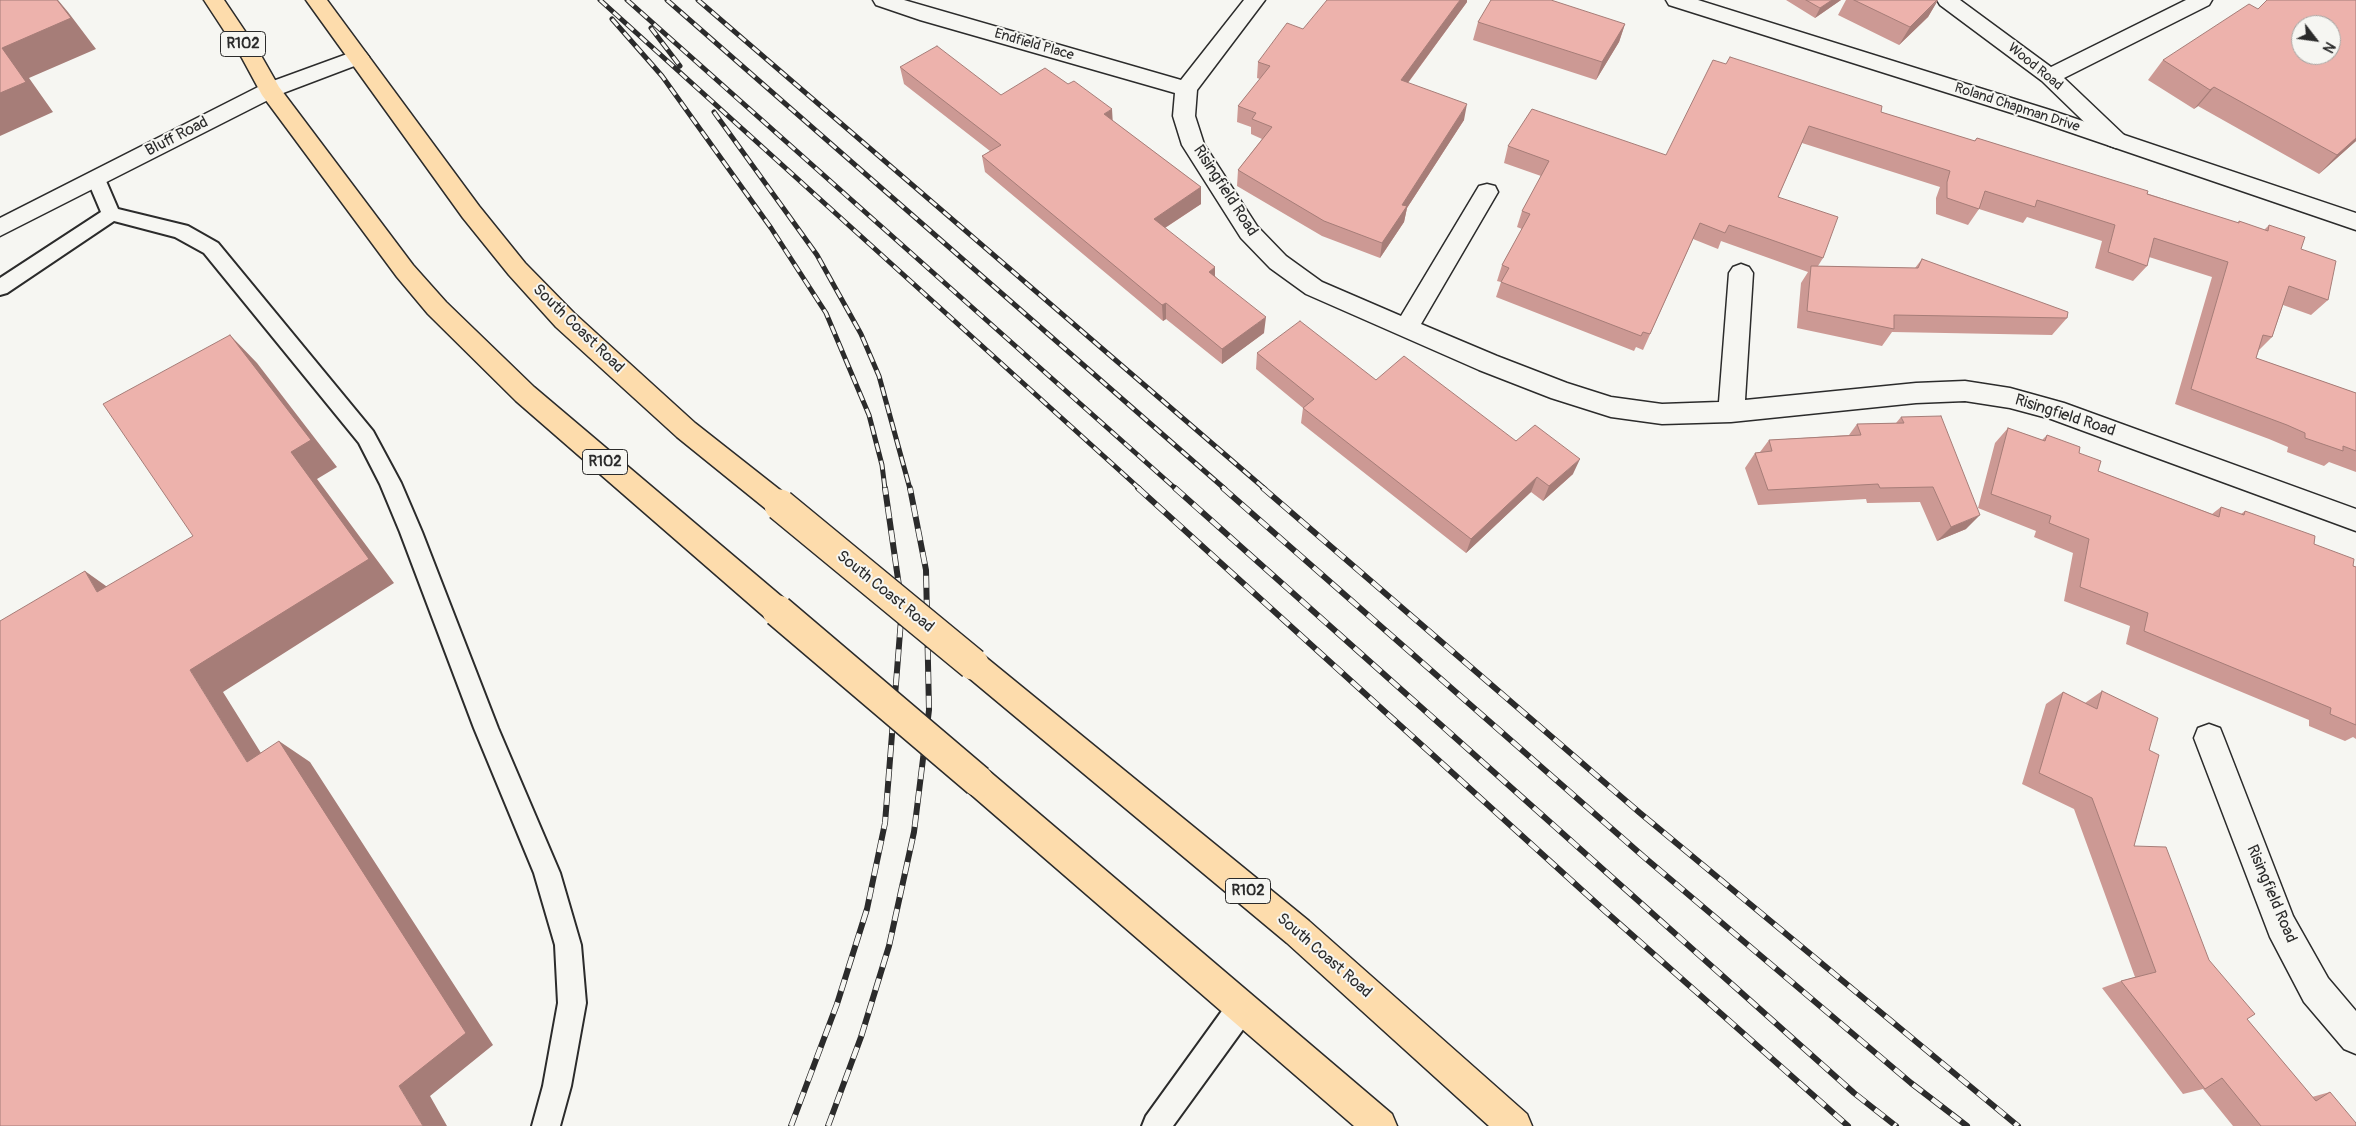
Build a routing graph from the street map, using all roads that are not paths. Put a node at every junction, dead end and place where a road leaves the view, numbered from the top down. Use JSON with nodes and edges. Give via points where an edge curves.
{"nodes":[{"id":1,"x":214,"y":0,"type":"edge"},
{"id":2,"x":316,"y":0,"type":"edge"},
{"id":3,"x":883,"y":0,"type":"edge"},
{"id":4,"x":1255,"y":0,"type":"edge"},
{"id":5,"x":1676,"y":0,"type":"edge"},
{"id":6,"x":1947,"y":0,"type":"edge"},
{"id":7,"x":2202,"y":0,"type":"edge"},
{"id":8,"x":358,"y":57,"type":"junction"},
{"id":9,"x":2050,"y":76,"type":"junction"},
{"id":10,"x":1186,"y":89,"type":"junction"},
{"id":11,"x":270,"y":90,"type":"junction"},
{"id":12,"x":2116,"y":140,"type":"junction"},
{"id":13,"x":96,"y":178,"type":"junction"},
{"id":14,"x":1487,"y":192,"type":"dead end"},
{"id":15,"x":112,"y":214,"type":"junction"},
{"id":16,"x":2356,"y":222,"type":"edge"},
{"id":17,"x":0,"y":228,"type":"edge"},
{"id":18,"x":1741,"y":273,"type":"dead end"},
{"id":19,"x":0,"y":288,"type":"edge"},
{"id":20,"x":1406,"y":328,"type":"junction"},
{"id":21,"x":1731,"y":412,"type":"junction"},
{"id":22,"x":2356,"y":520,"type":"edge"},
{"id":23,"x":2209,"y":738,"type":"dead end"},
{"id":24,"x":1242,"y":1007,"type":"junction"},
{"id":25,"x":2356,"y":1037,"type":"edge"},
{"id":26,"x":546,"y":1126,"type":"edge"},
{"id":27,"x":1156,"y":1126,"type":"edge"},
{"id":28,"x":1380,"y":1126,"type":"edge"},
{"id":29,"x":1516,"y":1126,"type":"edge"}],
"edges":[{"from":1,"to":11,"type":"highway","number":"R102"},
{"from":2,"to":8,"type":"highway","name":"South Coast Road","number":"R102"},
{"from":3,"to":10,"type":"street","name":"Endfield Place"},
{"from":4,"to":10,"type":"street"},
{"from":5,"to":12,"type":"street","name":"Roland Chapman Drive"},
{"from":6,"to":9,"type":"street","name":"Wood Road"},
{"from":7,"to":9,"type":"street"},
{"from":8,"to":11,"type":"street","name":"Bluff Road"},
{"from":8,"to":29,"type":"highway","name":"South Coast Road","number":"R102","bridge":true,"via":[[471,212],[517,269],[565,320],[686,430],[1298,932]]},
{"from":9,"to":12,"type":"street","name":"Wood Road"},
{"from":10,"to":20,"type":"street","name":"Risingfield Road","via":[[1184,116],[1193,145],[1249,232],[1278,262],[1314,288]]},
{"from":11,"to":13,"type":"street","name":"Bluff Road"},
{"from":11,"to":24,"type":"highway","number":"R102","bridge":true,"via":[[405,271],[437,308],[525,394]]},
{"from":12,"to":16,"type":"street","name":"Roland Chapman Drive"},
{"from":13,"to":15,"type":"lane"},
{"from":13,"to":17,"type":"street","name":"Bluff Road"},
{"from":14,"to":20,"type":"street"},
{"from":15,"to":19,"type":"lane"},
{"from":15,"to":26,"type":"lane","via":[[181,231],[211,248],[366,437],[390,483],[547,874],[568,945],[572,1003]]},
{"from":18,"to":21,"type":"street"},
{"from":20,"to":21,"type":"street","name":"Risingfield Road","via":[[1551,388],[1611,407],[1662,414]]},
{"from":21,"to":22,"type":"street","name":"Risingfield Road","via":[[1916,393],[1965,391],[2010,398],[2055,410]]},
{"from":23,"to":25,"type":"street","name":"Risingfield Road","via":[[2281,926],[2316,990]]},
{"from":24,"to":27,"type":"lane"},
{"from":24,"to":28,"type":"highway","number":"R102"}]}
